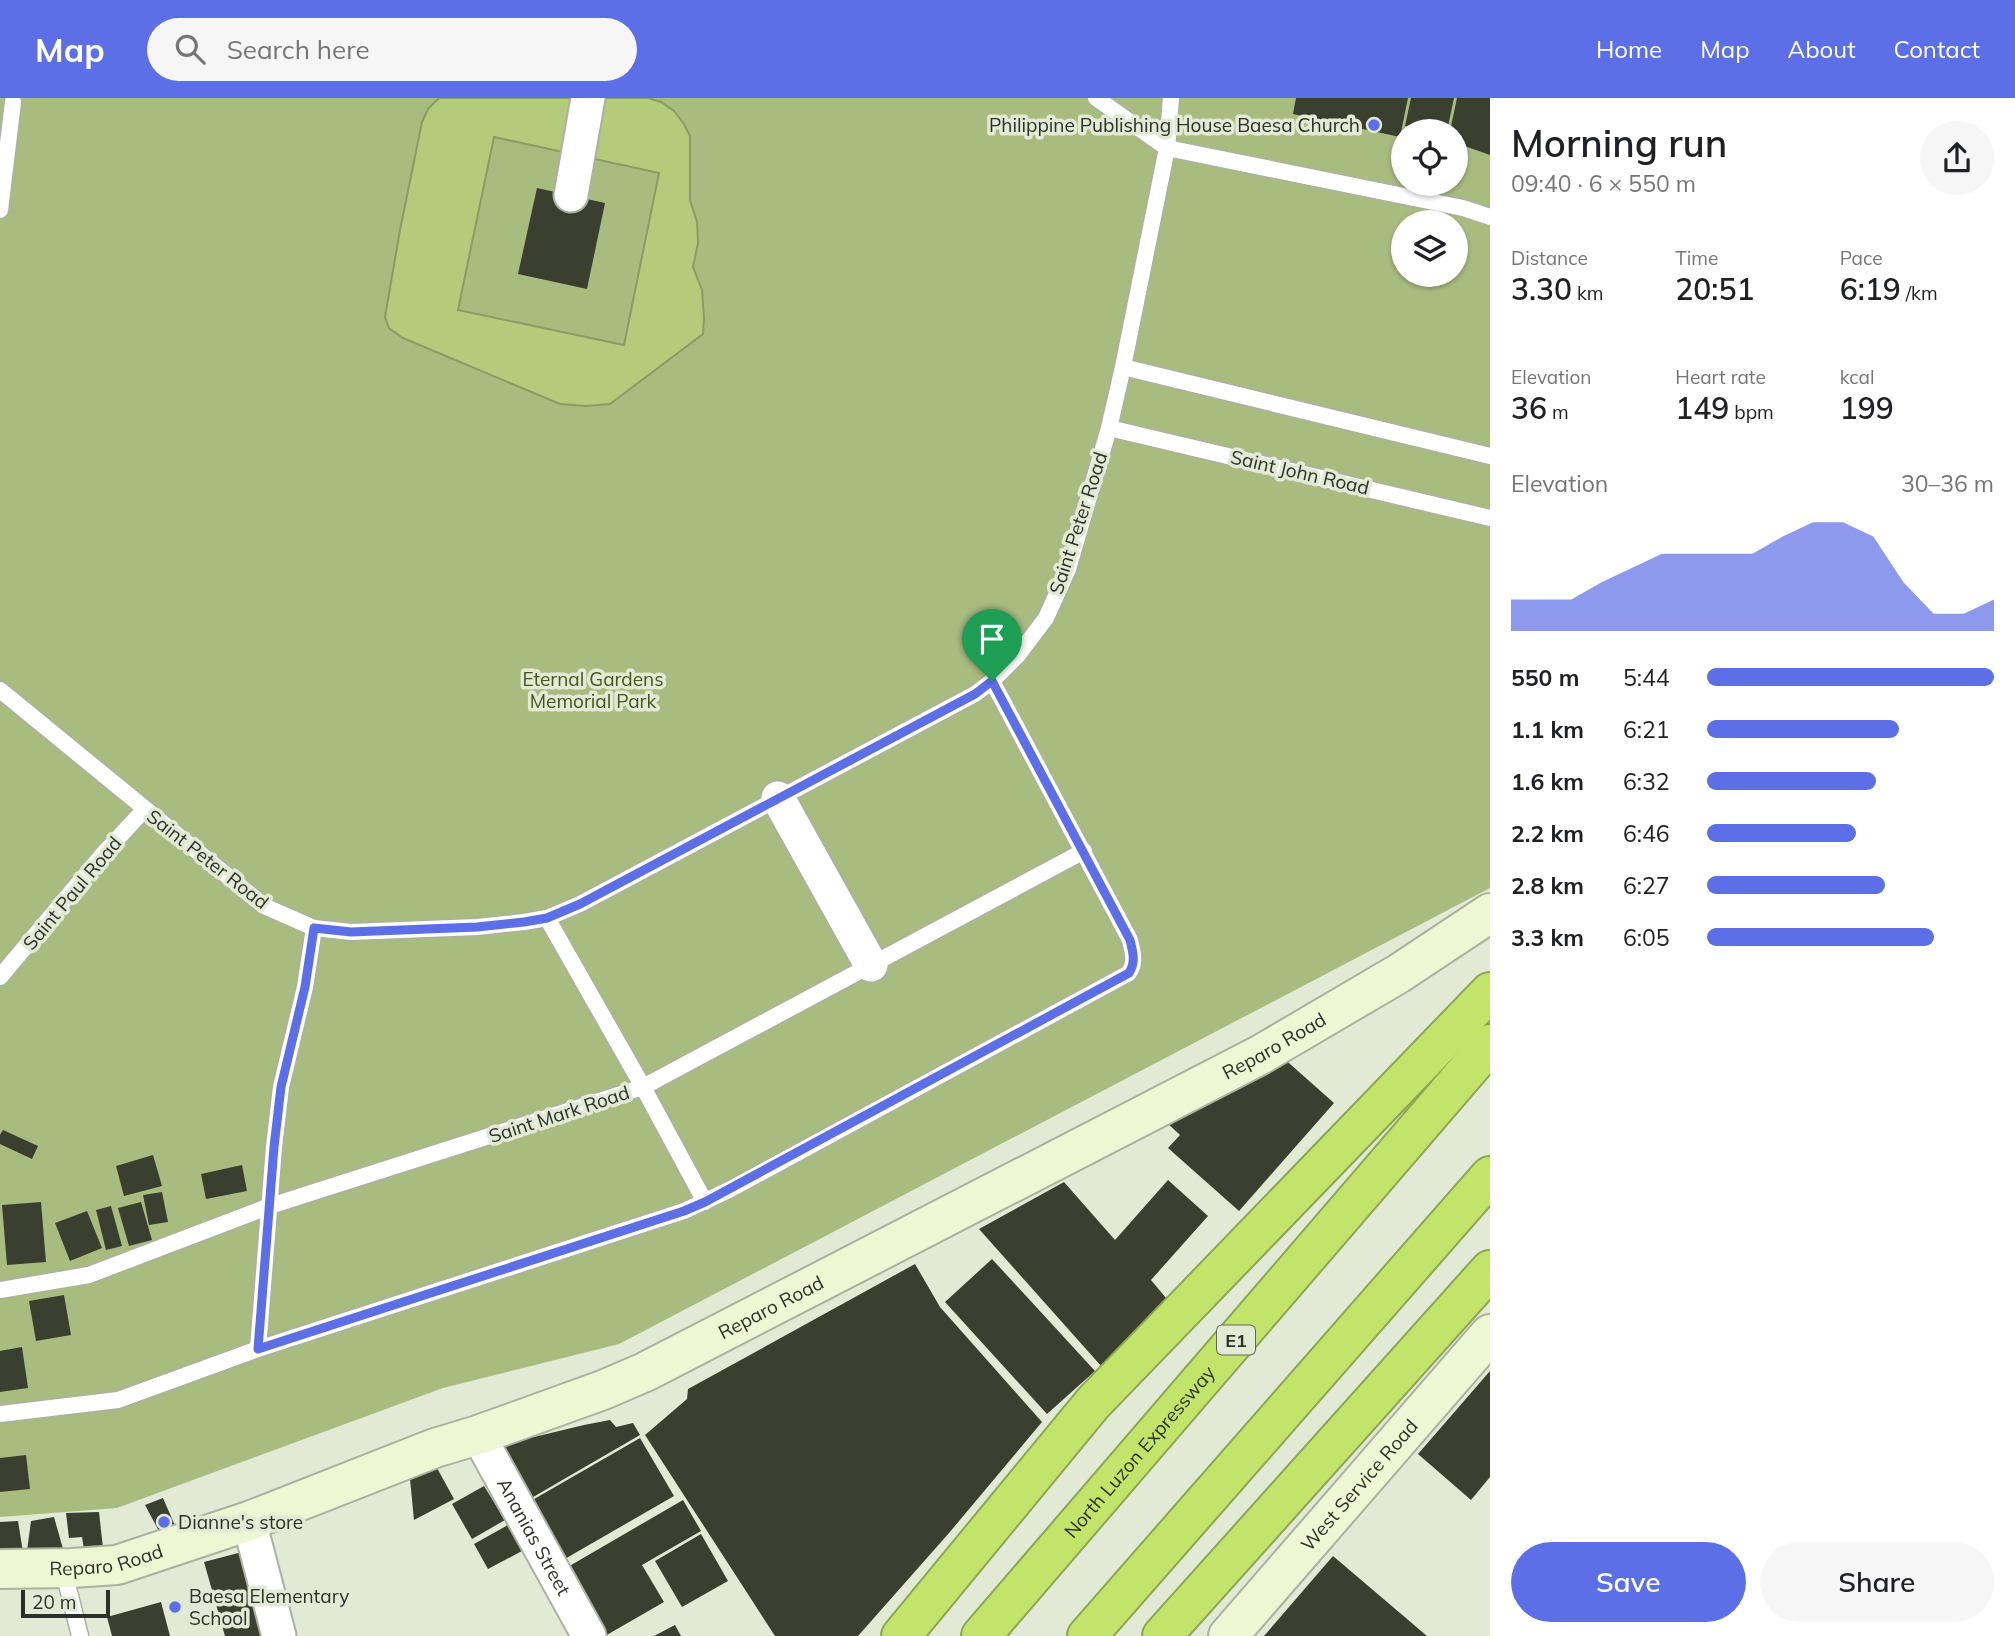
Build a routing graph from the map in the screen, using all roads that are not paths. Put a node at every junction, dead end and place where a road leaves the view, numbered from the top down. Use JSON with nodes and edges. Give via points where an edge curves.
{"nodes":[{"id":1,"x":589,"y":98,"type":"edge"},
{"id":2,"x":1096,"y":98,"type":"edge"},
{"id":3,"x":1171,"y":98,"type":"edge"},
{"id":4,"x":12,"y":103,"type":"edge"},
{"id":5,"x":1167,"y":148,"type":"junction"},
{"id":6,"x":571,"y":195,"type":"dead end"},
{"id":7,"x":0,"y":210,"type":"edge"},
{"id":8,"x":1490,"y":217,"type":"edge"},
{"id":9,"x":1123,"y":367,"type":"junction"},
{"id":10,"x":1109,"y":428,"type":"junction"},
{"id":11,"x":1490,"y":456,"type":"edge"},
{"id":12,"x":1490,"y":518,"type":"edge"},
{"id":13,"x":992,"y":681,"type":"junction"},
{"id":14,"x":0,"y":690,"type":"edge"},
{"id":15,"x":778,"y":798,"type":"junction"},
{"id":16,"x":145,"y":809,"type":"junction"},
{"id":17,"x":1084,"y":851,"type":"junction"},
{"id":18,"x":1490,"y":913,"type":"edge"},
{"id":19,"x":547,"y":918,"type":"junction"},
{"id":20,"x":314,"y":928,"type":"junction"},
{"id":21,"x":871,"y":965,"type":"junction"},
{"id":22,"x":0,"y":977,"type":"edge"},
{"id":23,"x":1490,"y":992,"type":"edge"},
{"id":24,"x":1490,"y":1044,"type":"edge"},
{"id":25,"x":643,"y":1087,"type":"junction"},
{"id":26,"x":1490,"y":1176,"type":"edge"},
{"id":27,"x":705,"y":1202,"type":"junction"},
{"id":28,"x":270,"y":1206,"type":"junction"},
{"id":29,"x":1490,"y":1270,"type":"edge"},
{"id":30,"x":0,"y":1290,"type":"edge"},
{"id":31,"x":1490,"y":1334,"type":"edge"},
{"id":32,"x":258,"y":1349,"type":"junction"},
{"id":33,"x":0,"y":1414,"type":"edge"},
{"id":34,"x":478,"y":1436,"type":"junction"},
{"id":35,"x":249,"y":1521,"type":"junction"},
{"id":36,"x":63,"y":1567,"type":"junction"},
{"id":37,"x":0,"y":1569,"type":"edge"},
{"id":38,"x":80,"y":1636,"type":"edge"},
{"id":39,"x":279,"y":1636,"type":"edge"},
{"id":40,"x":589,"y":1636,"type":"edge"},
{"id":41,"x":901,"y":1636,"type":"edge"},
{"id":42,"x":981,"y":1636,"type":"edge"},
{"id":43,"x":1087,"y":1636,"type":"edge"},
{"id":44,"x":1162,"y":1636,"type":"edge"},
{"id":45,"x":1228,"y":1636,"type":"edge"}],
"edges":[{"from":1,"to":6,"type":"street"},
{"from":2,"to":5,"type":"lane"},
{"from":3,"to":5,"type":"lane","name":"Saint Peter Road"},
{"from":4,"to":7,"type":"lane"},
{"from":5,"to":8,"type":"lane"},
{"from":5,"to":9,"type":"lane","name":"Saint Peter Road"},
{"from":9,"to":10,"type":"lane","name":"Saint Peter Road"},
{"from":9,"to":11,"type":"lane"},
{"from":10,"to":12,"type":"lane","name":"Saint John Road"},
{"from":10,"to":13,"type":"lane","name":"Saint Peter Road","via":[[1068,569],[1046,618]]},
{"from":13,"to":15,"type":"lane","name":"Saint Peter Road"},
{"from":13,"to":17,"type":"lane"},
{"from":14,"to":16,"type":"lane","name":"Saint Peter Road"},
{"from":15,"to":19,"type":"lane","name":"Saint Peter Road"},
{"from":15,"to":21,"type":"street"},
{"from":16,"to":20,"type":"lane","name":"Saint Peter Road","via":[[264,906]]},
{"from":16,"to":22,"type":"lane","name":"Saint Paul Road"},
{"from":17,"to":21,"type":"lane","name":"Saint Mark Road"},
{"from":17,"to":27,"type":"lane","via":[[1130,940],[1134,957],[1129,973]]},
{"from":18,"to":34,"type":"street","name":"Reparo Road","via":[[1398,974],[1260,1055],[645,1372]]},
{"from":19,"to":20,"type":"lane","name":"Saint Peter Road","via":[[477,927],[351,932]]},
{"from":19,"to":25,"type":"lane"},
{"from":20,"to":28,"type":"lane","via":[[281,1087]]},
{"from":21,"to":25,"type":"lane","name":"Saint Mark Road"},
{"from":23,"to":41,"type":"highway","via":[[1093,1403]]},
{"from":24,"to":42,"type":"highway","name":"North Luzon Expressway","number":"E1"},
{"from":25,"to":27,"type":"lane"},
{"from":25,"to":28,"type":"lane","name":"Saint Mark Road"},
{"from":26,"to":43,"type":"highway"},
{"from":27,"to":32,"type":"lane"},
{"from":28,"to":30,"type":"lane","name":"Saint Mark Road","via":[[89,1275]]},
{"from":28,"to":32,"type":"lane"},
{"from":29,"to":44,"type":"highway"},
{"from":31,"to":45,"type":"street","name":"West Service Road"},
{"from":32,"to":33,"type":"lane","via":[[118,1400]]},
{"from":34,"to":35,"type":"street","name":"Reparo Road","via":[[435,1448]]},
{"from":34,"to":40,"type":"street","name":"Ananias Street"},
{"from":35,"to":36,"type":"street","name":"Reparo Road","via":[[117,1564]]},
{"from":35,"to":39,"type":"street"},
{"from":36,"to":37,"type":"street","name":"Reparo Road"},
{"from":36,"to":38,"type":"lane"}]}
